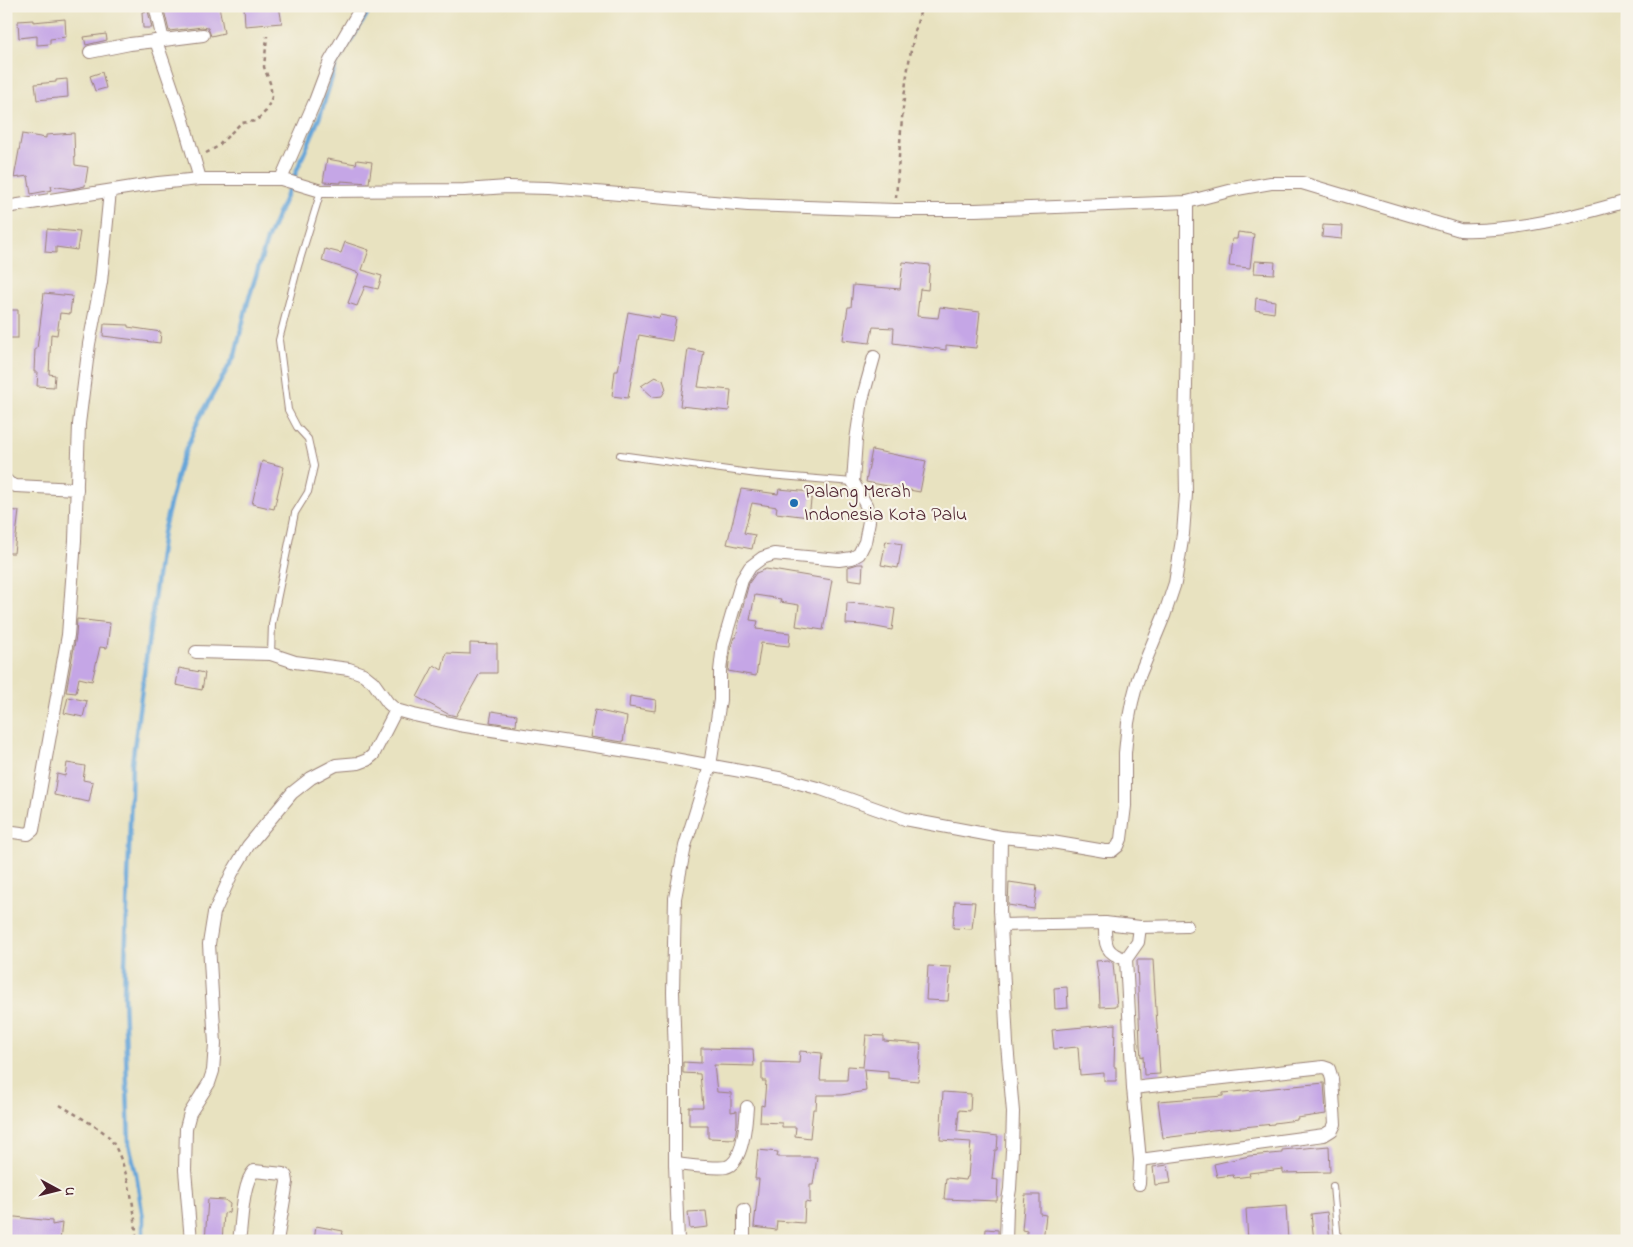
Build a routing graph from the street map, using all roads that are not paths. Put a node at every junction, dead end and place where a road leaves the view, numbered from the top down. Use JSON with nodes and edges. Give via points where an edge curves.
{"nodes":[{"id":1,"x":155,"y":6,"type":"edge"},
{"id":2,"x":362,"y":6,"type":"edge"},
{"id":3,"x":203,"y":35,"type":"dead end"},
{"id":4,"x":159,"y":40,"type":"junction"},
{"id":5,"x":90,"y":52,"type":"dead end"},
{"id":6,"x":200,"y":179,"type":"junction"},
{"id":7,"x":289,"y":182,"type":"junction"},
{"id":8,"x":110,"y":191,"type":"junction"},
{"id":9,"x":321,"y":191,"type":"junction"},
{"id":10,"x":1627,"y":200,"type":"edge"},
{"id":11,"x":1187,"y":202,"type":"junction"},
{"id":12,"x":6,"y":207,"type":"edge"},
{"id":13,"x":874,"y":357,"type":"dead end"},
{"id":14,"x":620,"y":455,"type":"dead end"},
{"id":15,"x":6,"y":480,"type":"edge"},
{"id":16,"x":853,"y":482,"type":"junction"},
{"id":17,"x":76,"y":489,"type":"junction"},
{"id":18,"x":196,"y":652,"type":"dead end"},
{"id":19,"x":271,"y":654,"type":"junction"},
{"id":20,"x":396,"y":710,"type":"junction"},
{"id":21,"x":710,"y":766,"type":"junction"},
{"id":22,"x":6,"y":831,"type":"edge"},
{"id":23,"x":1001,"y":837,"type":"junction"},
{"id":24,"x":1106,"y":923,"type":"junction"},
{"id":25,"x":1001,"y":925,"type":"junction"},
{"id":26,"x":1187,"y":926,"type":"dead end"},
{"id":27,"x":1140,"y":927,"type":"junction"},
{"id":28,"x":1126,"y":959,"type":"junction"},
{"id":29,"x":1133,"y":1088,"type":"junction"},
{"id":30,"x":747,"y":1107,"type":"dead end"},
{"id":31,"x":1140,"y":1160,"type":"junction"},
{"id":32,"x":675,"y":1164,"type":"junction"},
{"id":33,"x":1139,"y":1184,"type":"dead end"},
{"id":34,"x":1333,"y":1186,"type":"dead end"},
{"id":35,"x":744,"y":1210,"type":"dead end"},
{"id":36,"x":191,"y":1241,"type":"edge"},
{"id":37,"x":239,"y":1241,"type":"edge"},
{"id":38,"x":278,"y":1241,"type":"edge"},
{"id":39,"x":678,"y":1241,"type":"edge"},
{"id":40,"x":744,"y":1241,"type":"edge"},
{"id":41,"x":1006,"y":1241,"type":"edge"},
{"id":42,"x":1338,"y":1241,"type":"edge"}],
"edges":[{"from":1,"to":4,"type":"street"},
{"from":2,"to":7,"type":"street","via":[[330,61]]},
{"from":3,"to":4,"type":"street"},
{"from":4,"to":5,"type":"street"},
{"from":4,"to":6,"type":"street"},
{"from":6,"to":7,"type":"street"},
{"from":6,"to":8,"type":"street"},
{"from":7,"to":9,"type":"street"},
{"from":8,"to":12,"type":"street"},
{"from":8,"to":17,"type":"street","via":[[101,282],[79,424]]},
{"from":9,"to":11,"type":"street","via":[[549,188],[841,210],[984,210]]},
{"from":9,"to":19,"type":"lane","via":[[279,340],[288,410],[308,440],[314,466],[308,492],[296,513],[272,624]]},
{"from":10,"to":11,"type":"street","via":[[1540,222],[1480,231],[1460,230],[1302,183],[1271,183]]},
{"from":11,"to":23,"type":"street","via":[[1186,494],[1183,534],[1175,583],[1132,702],[1125,753],[1121,839],[1112,851],[1105,851]]},
{"from":13,"to":16,"type":"street","via":[[862,400]]},
{"from":14,"to":16,"type":"lane","via":[[757,474]]},
{"from":15,"to":17,"type":"street","via":[[16,486]]},
{"from":16,"to":21,"type":"street","via":[[866,505],[869,521],[859,554],[839,560],[774,554],[750,567],[742,580],[723,645],[720,700]]},
{"from":17,"to":22,"type":"street","via":[[68,635],[35,823],[28,834]]},
{"from":18,"to":19,"type":"street"},
{"from":19,"to":20,"type":"street","via":[[295,662],[349,668],[363,674]]},
{"from":20,"to":21,"type":"street","via":[[459,725]]},
{"from":20,"to":36,"type":"street","via":[[373,755],[367,760],[336,765],[292,793],[248,846],[214,913],[209,944],[215,1044],[213,1071],[190,1113],[186,1128],[185,1170]]},
{"from":21,"to":23,"type":"street","via":[[812,786],[905,819]]},
{"from":21,"to":32,"type":"street","via":[[685,846],[675,898]]},
{"from":23,"to":25,"type":"street"},
{"from":24,"to":25,"type":"street"},
{"from":24,"to":27,"type":"street"},
{"from":24,"to":28,"type":"street","via":[[1108,950]]},
{"from":25,"to":41,"type":"street","via":[[1013,1112]]},
{"from":26,"to":27,"type":"street"},
{"from":27,"to":28,"type":"street","via":[[1138,942]]},
{"from":28,"to":29,"type":"street"},
{"from":29,"to":31,"type":"street"},
{"from":29,"to":31,"type":"street","via":[[1323,1067],[1329,1069],[1332,1079],[1335,1124],[1324,1135]]},
{"from":30,"to":32,"type":"street","via":[[746,1127],[734,1164],[725,1167]]},
{"from":31,"to":33,"type":"street"},
{"from":32,"to":39,"type":"street"},
{"from":34,"to":42,"type":"lane"},
{"from":35,"to":40,"type":"street"},
{"from":37,"to":38,"type":"street","via":[[246,1189],[254,1171],[286,1176]]}]}
